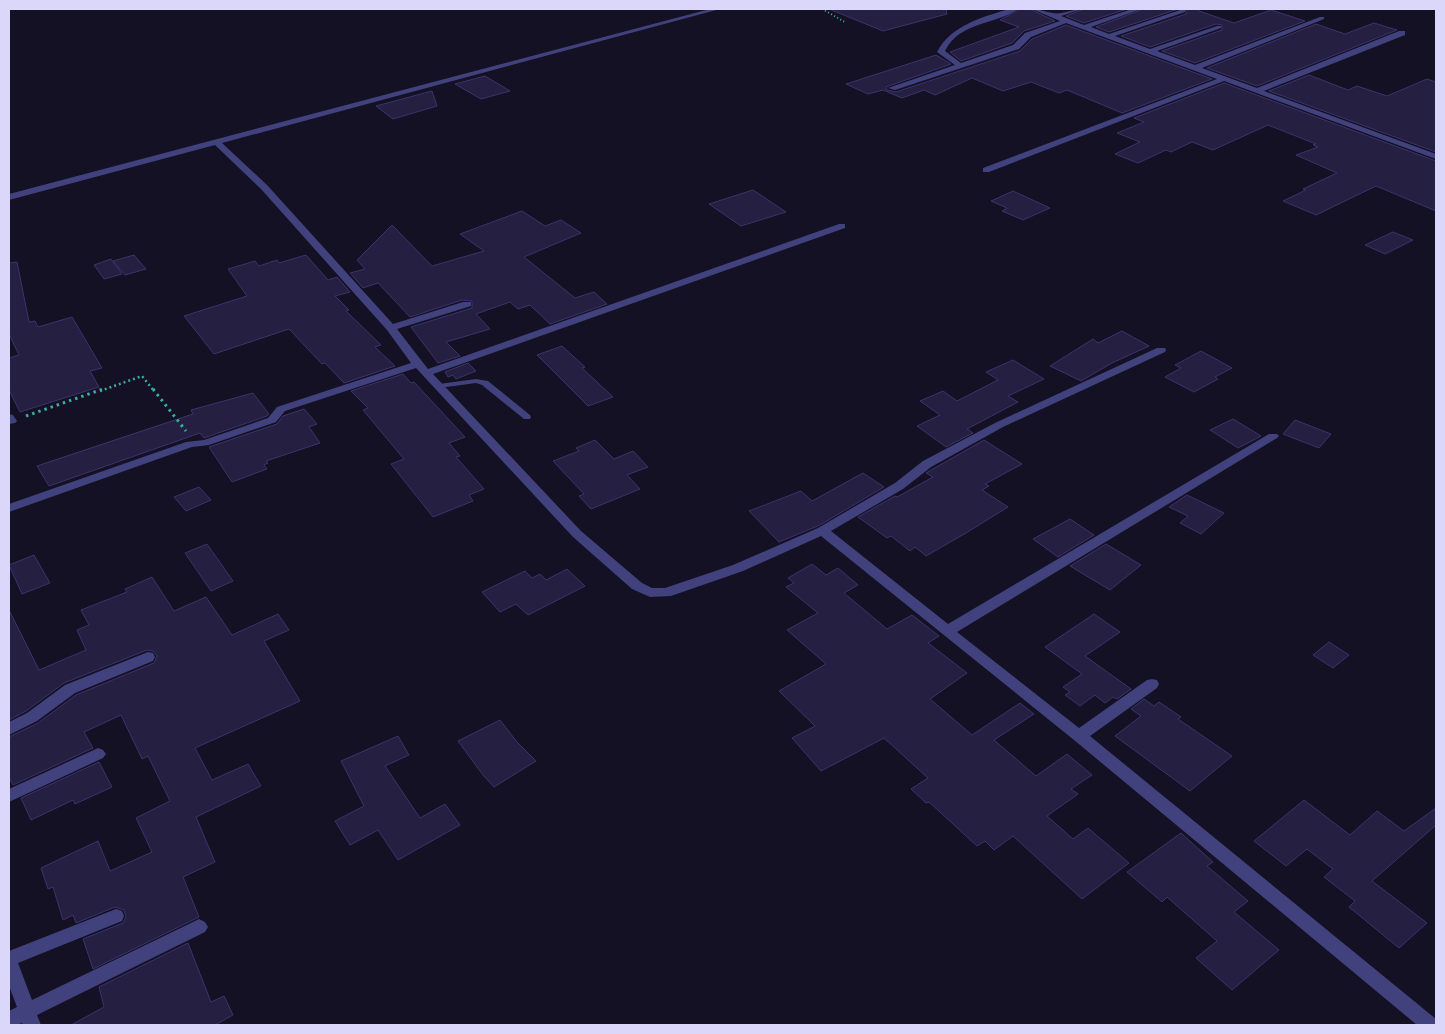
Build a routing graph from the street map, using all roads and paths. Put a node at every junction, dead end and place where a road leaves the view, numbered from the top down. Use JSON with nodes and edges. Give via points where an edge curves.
{"nodes":[{"id":1,"x":717,"y":9,"type":"edge"},
{"id":2,"x":822,"y":9,"type":"edge"},
{"id":3,"x":1015,"y":9,"type":"edge"},
{"id":4,"x":1035,"y":9,"type":"edge"},
{"id":5,"x":1079,"y":9,"type":"edge"},
{"id":6,"x":1138,"y":9,"type":"edge"},
{"id":7,"x":1184,"y":11,"type":"dead end"},
{"id":8,"x":1054,"y":16,"type":"junction"},
{"id":9,"x":1322,"y":18,"type":"dead end"},
{"id":10,"x":1068,"y":20,"type":"junction"},
{"id":11,"x":845,"y":22,"type":"dead end"},
{"id":12,"x":1220,"y":26,"type":"dead end"},
{"id":13,"x":1086,"y":27,"type":"junction"},
{"id":14,"x":1402,"y":33,"type":"dead end"},
{"id":15,"x":1109,"y":36,"type":"junction"},
{"id":16,"x":1151,"y":51,"type":"junction"},
{"id":17,"x":960,"y":65,"type":"junction"},
{"id":18,"x":1195,"y":68,"type":"junction"},
{"id":19,"x":1224,"y":79,"type":"junction"},
{"id":20,"x":892,"y":88,"type":"dead end"},
{"id":21,"x":1257,"y":91,"type":"junction"},
{"id":22,"x":217,"y":142,"type":"junction"},
{"id":23,"x":1436,"y":157,"type":"edge"},
{"id":24,"x":986,"y":170,"type":"dead end"},
{"id":25,"x":9,"y":197,"type":"edge"},
{"id":26,"x":842,"y":226,"type":"dead end"},
{"id":27,"x":467,"y":304,"type":"dead end"},
{"id":28,"x":391,"y":328,"type":"junction"},
{"id":29,"x":1161,"y":350,"type":"dead end"},
{"id":30,"x":422,"y":368,"type":"junction"},
{"id":31,"x":439,"y":386,"type":"junction"},
{"id":32,"x":527,"y":417,"type":"dead end"},
{"id":33,"x":10,"y":419,"type":"edge"},
{"id":34,"x":1273,"y":436,"type":"dead end"},
{"id":35,"x":190,"y":444,"type":"junction"},
{"id":36,"x":9,"y":508,"type":"edge"},
{"id":37,"x":822,"y":531,"type":"junction"},
{"id":38,"x":948,"y":631,"type":"junction"},
{"id":39,"x":148,"y":657,"type":"dead end"},
{"id":40,"x":1152,"y":684,"type":"dead end"},
{"id":41,"x":9,"y":729,"type":"edge"},
{"id":42,"x":1079,"y":736,"type":"junction"},
{"id":43,"x":98,"y":754,"type":"dead end"},
{"id":44,"x":9,"y":796,"type":"edge"},
{"id":45,"x":116,"y":916,"type":"dead end"},
{"id":46,"x":199,"y":927,"type":"dead end"},
{"id":47,"x":9,"y":961,"type":"edge"},
{"id":48,"x":29,"y":1018,"type":"edge"},
{"id":49,"x":9,"y":1020,"type":"edge"},
{"id":50,"x":1430,"y":1025,"type":"edge"}],
"edges":[{"from":1,"to":22,"type":"street"},
{"from":2,"to":11,"type":"path"},
{"from":3,"to":17,"type":"street","via":[[968,26],[945,43],[941,52]]},
{"from":4,"to":8,"type":"street"},
{"from":5,"to":8,"type":"street"},
{"from":6,"to":13,"type":"street"},
{"from":7,"to":15,"type":"street"},
{"from":8,"to":10,"type":"street"},
{"from":9,"to":18,"type":"street"},
{"from":10,"to":13,"type":"street"},
{"from":10,"to":17,"type":"street","via":[[1028,35],[1016,47]]},
{"from":12,"to":16,"type":"street"},
{"from":13,"to":15,"type":"street"},
{"from":14,"to":21,"type":"street"},
{"from":15,"to":16,"type":"street"},
{"from":16,"to":18,"type":"street"},
{"from":17,"to":20,"type":"street"},
{"from":18,"to":19,"type":"street"},
{"from":19,"to":21,"type":"street"},
{"from":19,"to":24,"type":"street"},
{"from":21,"to":23,"type":"street"},
{"from":22,"to":25,"type":"street"},
{"from":22,"to":28,"type":"street","via":[[264,187]]},
{"from":26,"to":30,"type":"street"},
{"from":27,"to":28,"type":"street"},
{"from":28,"to":30,"type":"street"},
{"from":29,"to":37,"type":"street","via":[[991,429],[927,464],[899,486]]},
{"from":30,"to":31,"type":"street"},
{"from":30,"to":35,"type":"street","via":[[281,409],[272,420],[205,443]]},
{"from":31,"to":32,"type":"lane","via":[[485,382]]},
{"from":31,"to":37,"type":"street","via":[[577,534],[637,586],[650,592],[666,594],[738,568]]},
{"from":33,"to":35,"type":"path","via":[[142,376],[192,437]]},
{"from":34,"to":38,"type":"street"},
{"from":35,"to":36,"type":"street"},
{"from":37,"to":38,"type":"street"},
{"from":38,"to":42,"type":"street"},
{"from":39,"to":41,"type":"street","via":[[70,690]]},
{"from":40,"to":42,"type":"street"},
{"from":42,"to":50,"type":"street"},
{"from":43,"to":44,"type":"street"},
{"from":45,"to":47,"type":"street"},
{"from":46,"to":48,"type":"street"},
{"from":47,"to":48,"type":"street"},
{"from":48,"to":49,"type":"street"}]}
